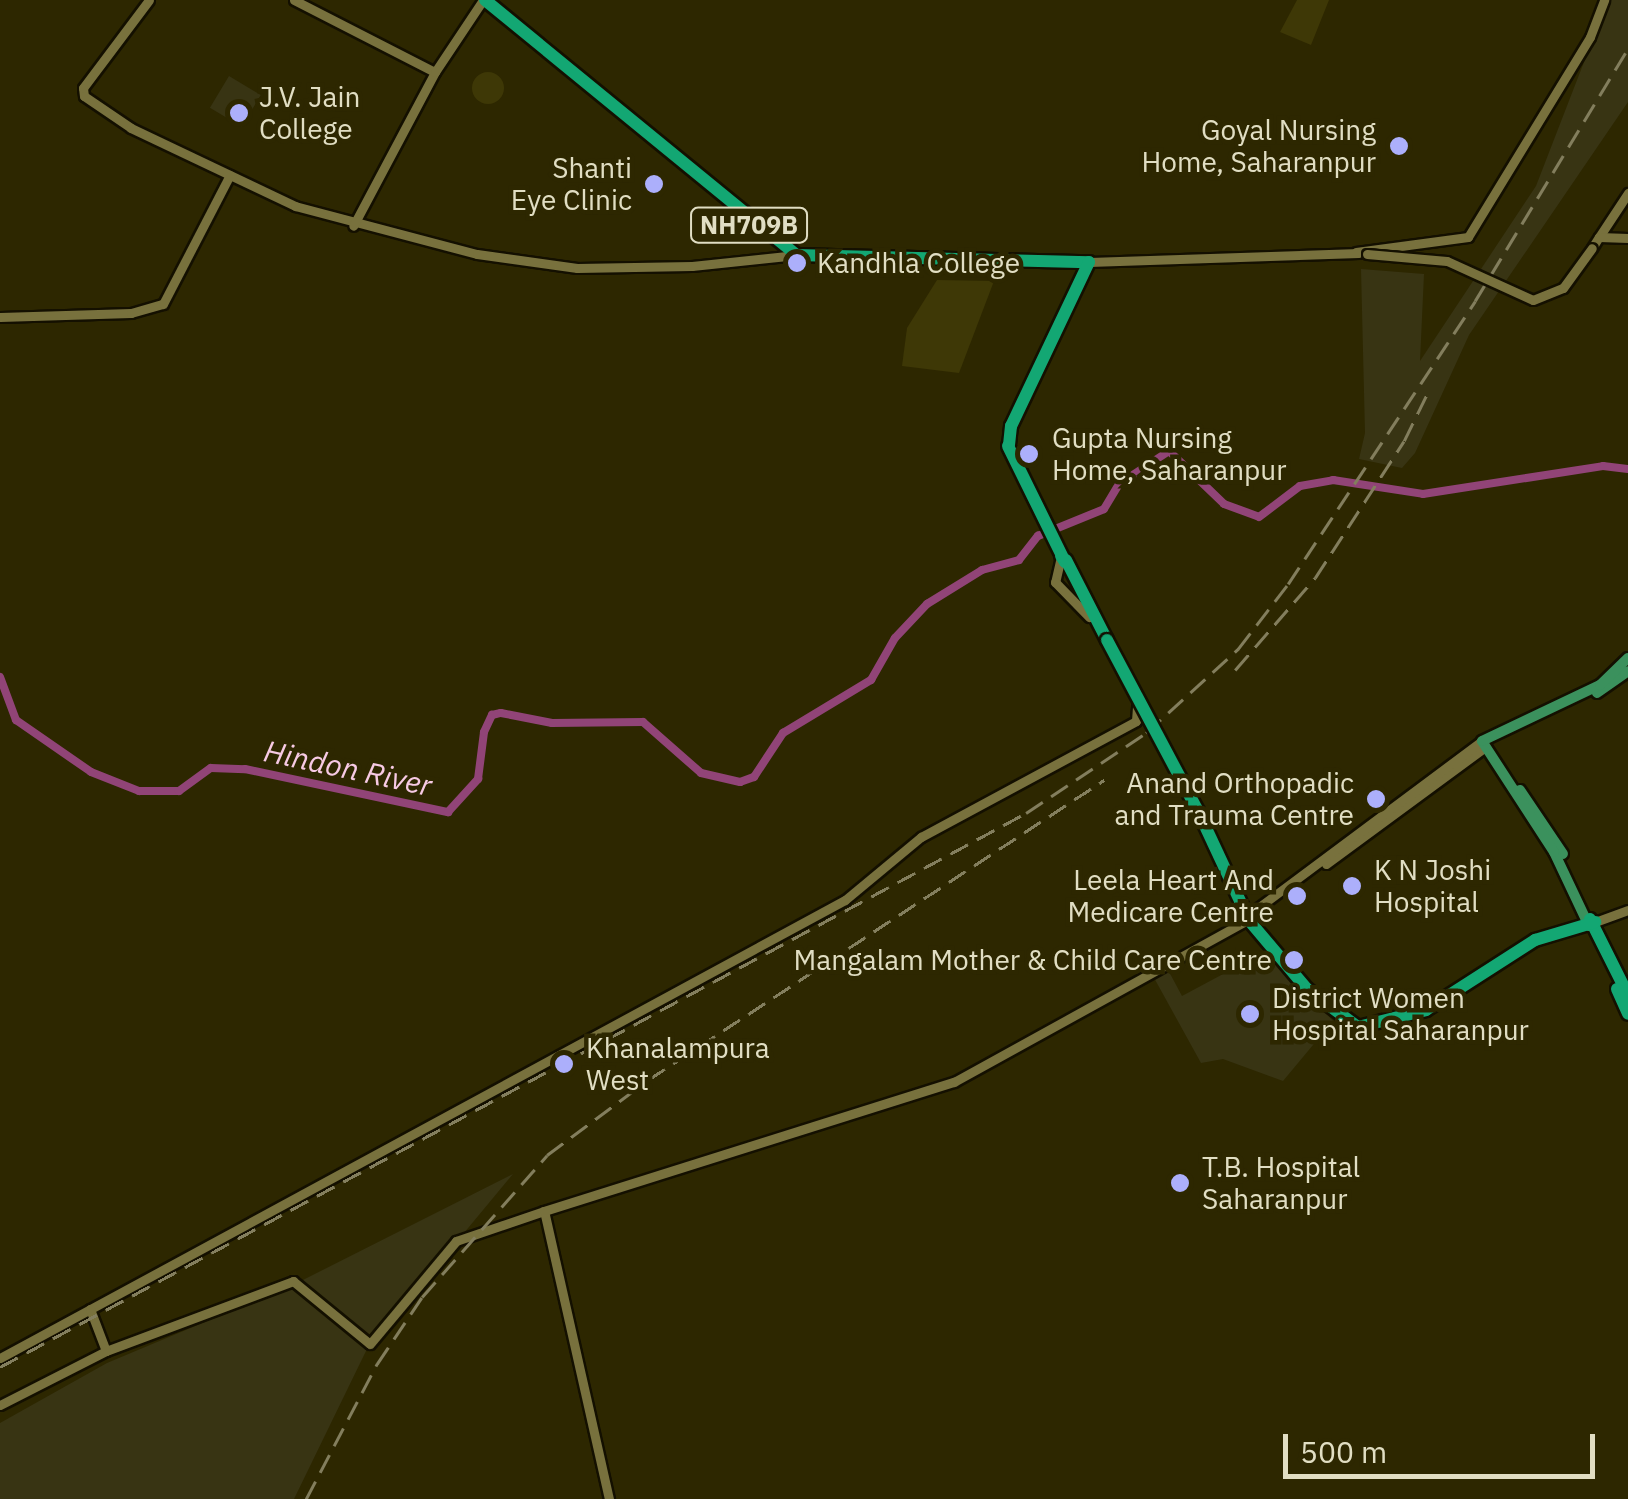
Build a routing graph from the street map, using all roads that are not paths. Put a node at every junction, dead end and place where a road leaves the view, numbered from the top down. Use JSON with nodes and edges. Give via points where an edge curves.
{"nodes":[{"id":1,"x":148,"y":0,"type":"edge"},
{"id":2,"x":294,"y":0,"type":"edge"},
{"id":3,"x":1604,"y":0,"type":"edge"},
{"id":4,"x":481,"y":1,"type":"edge"},
{"id":5,"x":435,"y":72,"type":"junction"},
{"id":6,"x":230,"y":175,"type":"junction"},
{"id":7,"x":1628,"y":193,"type":"edge"},
{"id":8,"x":353,"y":226,"type":"junction"},
{"id":9,"x":1599,"y":237,"type":"junction"},
{"id":10,"x":1628,"y":240,"type":"edge"},
{"id":11,"x":1357,"y":253,"type":"junction"},
{"id":12,"x":794,"y":256,"type":"junction"},
{"id":13,"x":1090,"y":265,"type":"junction"},
{"id":14,"x":0,"y":317,"type":"edge"},
{"id":15,"x":1062,"y":556,"type":"junction"},
{"id":16,"x":1628,"y":658,"type":"edge"},
{"id":17,"x":1628,"y":670,"type":"edge"},
{"id":18,"x":1486,"y":742,"type":"junction"},
{"id":19,"x":1627,"y":911,"type":"edge"},
{"id":20,"x":1249,"y":919,"type":"junction"},
{"id":21,"x":1588,"y":924,"type":"junction"},
{"id":22,"x":1628,"y":995,"type":"edge"},
{"id":23,"x":1628,"y":1014,"type":"edge"},
{"id":24,"x":544,"y":1211,"type":"junction"},
{"id":25,"x":90,"y":1309,"type":"junction"},
{"id":26,"x":106,"y":1351,"type":"junction"},
{"id":27,"x":0,"y":1358,"type":"edge"},
{"id":28,"x":0,"y":1406,"type":"edge"},
{"id":29,"x":609,"y":1499,"type":"edge"}],
"edges":[{"from":1,"to":6,"type":"street","via":[[82,93],[131,128]]},
{"from":2,"to":5,"type":"street"},
{"from":3,"to":11,"type":"street","via":[[1590,37],[1468,237]]},
{"from":4,"to":5,"type":"street"},
{"from":4,"to":12,"type":"highway","number":"NH709B"},
{"from":5,"to":8,"type":"street"},
{"from":6,"to":8,"type":"street"},
{"from":6,"to":14,"type":"street","via":[[163,304],[131,313]]},
{"from":7,"to":9,"type":"street"},
{"from":8,"to":12,"type":"street","via":[[477,254],[583,268]]},
{"from":9,"to":10,"type":"street"},
{"from":9,"to":11,"type":"street","bridge":true,"via":[[1563,288],[1526,300],[1452,262]]},
{"from":11,"to":13,"type":"street"},
{"from":12,"to":13,"type":"highway","number":"NH709B"},
{"from":13,"to":15,"type":"highway","via":[[1014,421],[1011,449]]},
{"from":15,"to":20,"type":"highway","bridge":true},
{"from":15,"to":25,"type":"street","via":[[1055,582],[1086,612],[1139,709],[1136,721],[921,836],[845,900]]},
{"from":16,"to":18,"type":"main road","via":[[1600,684]]},
{"from":17,"to":18,"type":"main road","via":[[1602,691]]},
{"from":18,"to":20,"type":"street"},
{"from":18,"to":21,"type":"main road","via":[[1554,838]]},
{"from":19,"to":21,"type":"street"},
{"from":20,"to":21,"type":"highway","via":[[1317,998],[1358,1026],[1426,1010],[1556,933]]},
{"from":20,"to":24,"type":"street","via":[[954,1082]]},
{"from":21,"to":22,"type":"highway"},
{"from":21,"to":23,"type":"highway"},
{"from":24,"to":26,"type":"street","via":[[456,1241],[370,1344],[293,1281]]},
{"from":24,"to":29,"type":"street"},
{"from":25,"to":26,"type":"street"},
{"from":25,"to":27,"type":"street"},
{"from":26,"to":28,"type":"street"}]}
